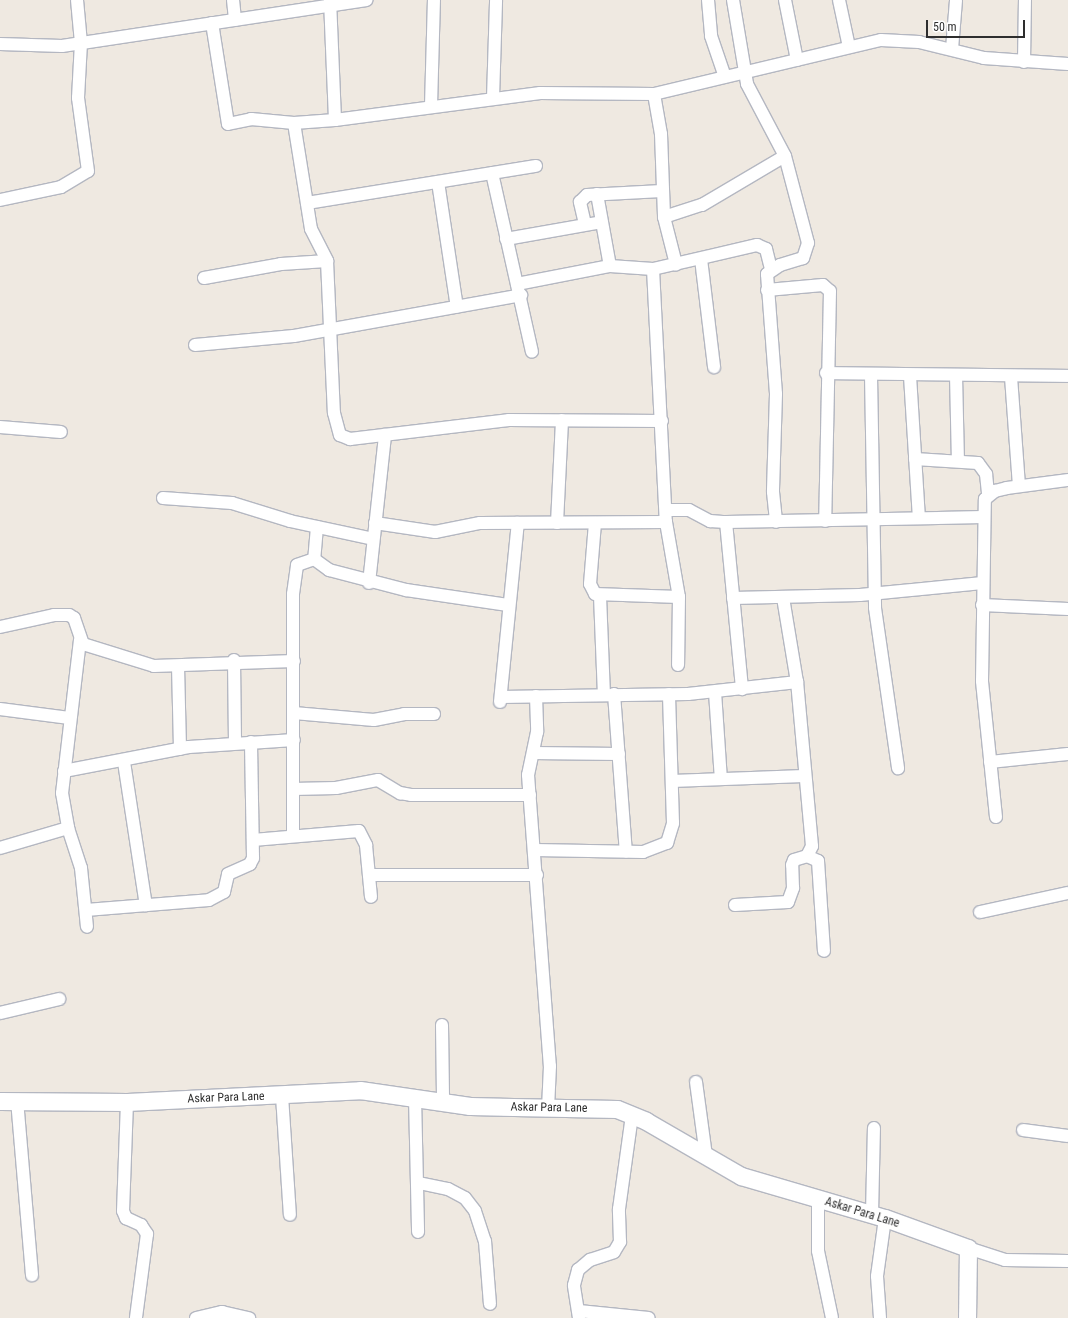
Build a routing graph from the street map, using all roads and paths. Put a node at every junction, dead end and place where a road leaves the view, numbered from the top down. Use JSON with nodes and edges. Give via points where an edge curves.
{"nodes":[{"id":1,"x":77,"y":0,"type":"edge"},
{"id":2,"x":233,"y":0,"type":"edge"},
{"id":3,"x":367,"y":0,"type":"edge"},
{"id":4,"x":434,"y":0,"type":"edge"},
{"id":5,"x":496,"y":0,"type":"edge"},
{"id":6,"x":708,"y":0,"type":"edge"},
{"id":7,"x":733,"y":0,"type":"edge"},
{"id":8,"x":785,"y":0,"type":"edge"},
{"id":9,"x":839,"y":0,"type":"edge"},
{"id":10,"x":956,"y":0,"type":"edge"},
{"id":11,"x":1026,"y":0,"type":"edge"},
{"id":12,"x":330,"y":2,"type":"edge"},
{"id":13,"x":235,"y":20,"type":"junction"},
{"id":14,"x":212,"y":24,"type":"junction"},
{"id":15,"x":81,"y":43,"type":"junction"},
{"id":16,"x":0,"y":44,"type":"edge"},
{"id":17,"x":850,"y":47,"type":"junction"},
{"id":18,"x":952,"y":49,"type":"junction"},
{"id":19,"x":797,"y":60,"type":"junction"},
{"id":20,"x":1024,"y":62,"type":"junction"},
{"id":21,"x":1068,"y":64,"type":"edge"},
{"id":22,"x":745,"y":73,"type":"junction"},
{"id":23,"x":725,"y":77,"type":"junction"},
{"id":24,"x":654,"y":94,"type":"junction"},
{"id":25,"x":493,"y":98,"type":"junction"},
{"id":26,"x":431,"y":106,"type":"junction"},
{"id":27,"x":335,"y":120,"type":"junction"},
{"id":28,"x":294,"y":123,"type":"junction"},
{"id":29,"x":785,"y":156,"type":"junction"},
{"id":30,"x":536,"y":166,"type":"dead end"},
{"id":31,"x":492,"y":173,"type":"junction"},
{"id":32,"x":438,"y":182,"type":"junction"},
{"id":33,"x":662,"y":191,"type":"junction"},
{"id":34,"x":598,"y":194,"type":"junction"},
{"id":35,"x":0,"y":200,"type":"edge"},
{"id":36,"x":306,"y":203,"type":"junction"},
{"id":37,"x":664,"y":217,"type":"junction"},
{"id":38,"x":602,"y":222,"type":"junction"},
{"id":39,"x":585,"y":224,"type":"junction"},
{"id":40,"x":506,"y":239,"type":"junction"},
{"id":41,"x":701,"y":259,"type":"junction"},
{"id":42,"x":327,"y":261,"type":"junction"},
{"id":43,"x":676,"y":264,"type":"junction"},
{"id":44,"x":610,"y":266,"type":"junction"},
{"id":45,"x":653,"y":269,"type":"junction"},
{"id":46,"x":771,"y":269,"type":"junction"},
{"id":47,"x":204,"y":278,"type":"dead end"},
{"id":48,"x":519,"y":290,"type":"junction"},
{"id":49,"x":767,"y":290,"type":"junction"},
{"id":50,"x":457,"y":307,"type":"junction"},
{"id":51,"x":331,"y":329,"type":"junction"},
{"id":52,"x":195,"y":345,"type":"dead end"},
{"id":53,"x":532,"y":352,"type":"dead end"},
{"id":54,"x":714,"y":366,"type":"dead end"},
{"id":55,"x":826,"y":373,"type":"junction"},
{"id":56,"x":871,"y":375,"type":"junction"},
{"id":57,"x":956,"y":375,"type":"junction"},
{"id":58,"x":910,"y":376,"type":"junction"},
{"id":59,"x":1011,"y":376,"type":"junction"},
{"id":60,"x":1068,"y":376,"type":"edge"},
{"id":61,"x":562,"y":420,"type":"junction"},
{"id":62,"x":662,"y":421,"type":"junction"},
{"id":63,"x":0,"y":427,"type":"edge"},
{"id":64,"x":61,"y":432,"type":"dead end"},
{"id":65,"x":385,"y":435,"type":"junction"},
{"id":66,"x":915,"y":459,"type":"junction"},
{"id":67,"x":958,"y":461,"type":"junction"},
{"id":68,"x":1068,"y":480,"type":"edge"},
{"id":69,"x":1019,"y":486,"type":"junction"},
{"id":70,"x":988,"y":494,"type":"junction"},
{"id":71,"x":163,"y":498,"type":"dead end"},
{"id":72,"x":666,"y":510,"type":"junction"},
{"id":73,"x":983,"y":517,"type":"junction"},
{"id":74,"x":919,"y":518,"type":"junction"},
{"id":75,"x":872,"y":519,"type":"junction"},
{"id":76,"x":825,"y":520,"type":"junction"},
{"id":77,"x":666,"y":522,"type":"junction"},
{"id":78,"x":726,"y":522,"type":"junction"},
{"id":79,"x":776,"y":522,"type":"junction"},
{"id":80,"x":375,"y":523,"type":"junction"},
{"id":81,"x":518,"y":523,"type":"junction"},
{"id":82,"x":558,"y":523,"type":"junction"},
{"id":83,"x":595,"y":523,"type":"junction"},
{"id":84,"x":317,"y":527,"type":"junction"},
{"id":85,"x":374,"y":539,"type":"junction"},
{"id":86,"x":314,"y":559,"type":"junction"},
{"id":87,"x":369,"y":583,"type":"junction"},
{"id":88,"x":982,"y":583,"type":"junction"},
{"id":89,"x":874,"y":594,"type":"junction"},
{"id":90,"x":600,"y":596,"type":"junction"},
{"id":91,"x":679,"y":597,"type":"junction"},
{"id":92,"x":784,"y":597,"type":"junction"},
{"id":93,"x":733,"y":598,"type":"junction"},
{"id":94,"x":982,"y":604,"type":"junction"},
{"id":95,"x":508,"y":605,"type":"junction"},
{"id":96,"x":1068,"y":609,"type":"edge"},
{"id":97,"x":0,"y":628,"type":"edge"},
{"id":98,"x":80,"y":640,"type":"junction"},
{"id":99,"x":234,"y":660,"type":"junction"},
{"id":100,"x":294,"y":661,"type":"junction"},
{"id":101,"x":678,"y":665,"type":"dead end"},
{"id":102,"x":178,"y":666,"type":"junction"},
{"id":103,"x":797,"y":682,"type":"junction"},
{"id":104,"x":742,"y":689,"type":"junction"},
{"id":105,"x":715,"y":692,"type":"junction"},
{"id":106,"x":609,"y":694,"type":"junction"},
{"id":107,"x":669,"y":694,"type":"junction"},
{"id":108,"x":536,"y":696,"type":"junction"},
{"id":109,"x":0,"y":709,"type":"edge"},
{"id":110,"x":294,"y":713,"type":"junction"},
{"id":111,"x":434,"y":714,"type":"dead end"},
{"id":112,"x":69,"y":718,"type":"junction"},
{"id":113,"x":294,"y":740,"type":"junction"},
{"id":114,"x":251,"y":742,"type":"junction"},
{"id":115,"x":235,"y":743,"type":"junction"},
{"id":116,"x":180,"y":749,"type":"junction"},
{"id":117,"x":533,"y":753,"type":"junction"},
{"id":118,"x":619,"y":754,"type":"junction"},
{"id":119,"x":1068,"y":754,"type":"edge"},
{"id":120,"x":124,"y":762,"type":"junction"},
{"id":121,"x":990,"y":762,"type":"junction"},
{"id":122,"x":898,"y":768,"type":"dead end"},
{"id":123,"x":64,"y":771,"type":"junction"},
{"id":124,"x":804,"y":776,"type":"junction"},
{"id":125,"x":721,"y":779,"type":"junction"},
{"id":126,"x":672,"y":781,"type":"junction"},
{"id":127,"x":293,"y":789,"type":"junction"},
{"id":128,"x":530,"y":795,"type":"junction"},
{"id":129,"x":996,"y":817,"type":"dead end"},
{"id":130,"x":68,"y":828,"type":"junction"},
{"id":131,"x":293,"y":836,"type":"junction"},
{"id":132,"x":254,"y":840,"type":"junction"},
{"id":133,"x":0,"y":848,"type":"edge"},
{"id":134,"x":535,"y":850,"type":"junction"},
{"id":135,"x":626,"y":852,"type":"junction"},
{"id":136,"x":807,"y":856,"type":"junction"},
{"id":137,"x":369,"y":875,"type":"junction"},
{"id":138,"x":537,"y":875,"type":"junction"},
{"id":139,"x":1068,"y":893,"type":"edge"},
{"id":140,"x":371,"y":897,"type":"dead end"},
{"id":141,"x":146,"y":905,"type":"junction"},
{"id":142,"x":735,"y":905,"type":"dead end"},
{"id":143,"x":86,"y":910,"type":"junction"},
{"id":144,"x":980,"y":912,"type":"dead end"},
{"id":145,"x":87,"y":927,"type":"dead end"},
{"id":146,"x":824,"y":951,"type":"dead end"},
{"id":147,"x":59,"y":1000,"type":"dead end"},
{"id":148,"x":0,"y":1013,"type":"edge"},
{"id":149,"x":442,"y":1025,"type":"dead end"},
{"id":150,"x":696,"y":1082,"type":"dead end"},
{"id":151,"x":282,"y":1096,"type":"junction"},
{"id":152,"x":415,"y":1097,"type":"junction"},
{"id":153,"x":17,"y":1100,"type":"junction"},
{"id":154,"x":0,"y":1101,"type":"edge"},
{"id":155,"x":127,"y":1102,"type":"junction"},
{"id":156,"x":443,"y":1102,"type":"junction"},
{"id":157,"x":548,"y":1109,"type":"junction"},
{"id":158,"x":632,"y":1115,"type":"junction"},
{"id":159,"x":874,"y":1128,"type":"dead end"},
{"id":160,"x":1023,"y":1130,"type":"dead end"},
{"id":161,"x":1068,"y":1136,"type":"edge"},
{"id":162,"x":706,"y":1156,"type":"junction"},
{"id":163,"x":419,"y":1183,"type":"junction"},
{"id":164,"x":818,"y":1200,"type":"junction"},
{"id":165,"x":290,"y":1215,"type":"dead end"},
{"id":166,"x":879,"y":1216,"type":"junction"},
{"id":167,"x":418,"y":1232,"type":"dead end"},
{"id":168,"x":968,"y":1248,"type":"junction"},
{"id":169,"x":1068,"y":1261,"type":"edge"},
{"id":170,"x":32,"y":1275,"type":"dead end"},
{"id":171,"x":490,"y":1304,"type":"dead end"},
{"id":172,"x":579,"y":1314,"type":"edge"},
{"id":173,"x":136,"y":1318,"type":"edge"},
{"id":174,"x":196,"y":1318,"type":"edge"},
{"id":175,"x":249,"y":1318,"type":"edge"},
{"id":176,"x":649,"y":1318,"type":"edge"},
{"id":177,"x":832,"y":1318,"type":"edge"},
{"id":178,"x":880,"y":1318,"type":"edge"},
{"id":179,"x":968,"y":1318,"type":"edge"}],
"edges":[{"from":1,"to":15,"type":"street"},
{"from":2,"to":13,"type":"street"},
{"from":3,"to":12,"type":"street"},
{"from":4,"to":26,"type":"street"},
{"from":5,"to":25,"type":"street"},
{"from":6,"to":23,"type":"street","via":[[712,36]]},
{"from":7,"to":22,"type":"street"},
{"from":8,"to":19,"type":"street"},
{"from":9,"to":17,"type":"street"},
{"from":10,"to":18,"type":"street"},
{"from":11,"to":20,"type":"street"},
{"from":12,"to":13,"type":"street"},
{"from":12,"to":27,"type":"street"},
{"from":13,"to":14,"type":"street"},
{"from":14,"to":15,"type":"street"},
{"from":14,"to":28,"type":"street","via":[[228,124],[252,119]]},
{"from":15,"to":16,"type":"street","via":[[48,47]]},
{"from":15,"to":35,"type":"street","via":[[78,98],[88,171],[47,192]]},
{"from":17,"to":18,"type":"street","via":[[881,40]]},
{"from":17,"to":19,"type":"street"},
{"from":18,"to":20,"type":"street","via":[[984,58]]},
{"from":19,"to":22,"type":"street"},
{"from":20,"to":21,"type":"street"},
{"from":22,"to":23,"type":"street"},
{"from":22,"to":29,"type":"street","via":[[755,104]]},
{"from":23,"to":24,"type":"street"},
{"from":24,"to":25,"type":"street","via":[[627,96],[567,92]]},
{"from":24,"to":33,"type":"street","via":[[660,134]]},
{"from":25,"to":26,"type":"street"},
{"from":26,"to":27,"type":"street"},
{"from":27,"to":28,"type":"street"},
{"from":28,"to":36,"type":"street"},
{"from":29,"to":37,"type":"street","via":[[702,205]]},
{"from":29,"to":46,"type":"street","via":[[808,252],[804,258]]},
{"from":30,"to":31,"type":"street"},
{"from":31,"to":32,"type":"street"},
{"from":31,"to":40,"type":"street"},
{"from":32,"to":36,"type":"street"},
{"from":32,"to":50,"type":"street"},
{"from":33,"to":34,"type":"street"},
{"from":33,"to":37,"type":"street"},
{"from":34,"to":38,"type":"street"},
{"from":34,"to":39,"type":"street","via":[[587,196],[580,202]]},
{"from":36,"to":42,"type":"street","via":[[314,239]]},
{"from":37,"to":43,"type":"street"},
{"from":38,"to":39,"type":"street"},
{"from":38,"to":44,"type":"street"},
{"from":39,"to":40,"type":"street"},
{"from":40,"to":48,"type":"street"},
{"from":41,"to":43,"type":"street"},
{"from":41,"to":46,"type":"street","via":[[763,246]]},
{"from":41,"to":54,"type":"street"},
{"from":42,"to":47,"type":"street","via":[[281,264]]},
{"from":42,"to":51,"type":"street"},
{"from":43,"to":45,"type":"street"},
{"from":44,"to":45,"type":"street"},
{"from":44,"to":48,"type":"street"},
{"from":45,"to":62,"type":"street"},
{"from":46,"to":49,"type":"street","via":[[766,274]]},
{"from":48,"to":50,"type":"street"},
{"from":48,"to":53,"type":"street"},
{"from":49,"to":55,"type":"street","via":[[827,287],[830,297]]},
{"from":49,"to":79,"type":"street","via":[[774,346],[776,422],[772,492]]},
{"from":50,"to":51,"type":"street"},
{"from":51,"to":52,"type":"street","via":[[269,340]]},
{"from":51,"to":65,"type":"street","via":[[338,430],[350,438]]},
{"from":55,"to":56,"type":"street"},
{"from":55,"to":76,"type":"street"},
{"from":56,"to":58,"type":"street"},
{"from":56,"to":75,"type":"street"},
{"from":57,"to":58,"type":"street"},
{"from":57,"to":59,"type":"street"},
{"from":57,"to":67,"type":"street"},
{"from":58,"to":66,"type":"street"},
{"from":59,"to":60,"type":"street"},
{"from":59,"to":69,"type":"street"},
{"from":61,"to":62,"type":"street"},
{"from":61,"to":65,"type":"street","via":[[509,420]]},
{"from":61,"to":82,"type":"street"},
{"from":62,"to":72,"type":"street"},
{"from":63,"to":64,"type":"street"},
{"from":65,"to":80,"type":"street"},
{"from":66,"to":67,"type":"street"},
{"from":66,"to":74,"type":"street"},
{"from":67,"to":70,"type":"street","via":[[982,466]]},
{"from":68,"to":69,"type":"street"},
{"from":69,"to":70,"type":"street"},
{"from":70,"to":73,"type":"street"},
{"from":71,"to":84,"type":"street","via":[[232,503]]},
{"from":72,"to":77,"type":"street"},
{"from":72,"to":78,"type":"street","via":[[688,510],[710,521]]},
{"from":73,"to":74,"type":"street"},
{"from":73,"to":88,"type":"street"},
{"from":74,"to":75,"type":"street"},
{"from":75,"to":76,"type":"street"},
{"from":75,"to":89,"type":"street"},
{"from":76,"to":79,"type":"street"},
{"from":77,"to":83,"type":"street"},
{"from":77,"to":91,"type":"street"},
{"from":78,"to":79,"type":"street"},
{"from":78,"to":93,"type":"street"},
{"from":80,"to":81,"type":"street","via":[[435,532],[471,524]]},
{"from":80,"to":85,"type":"street"},
{"from":81,"to":82,"type":"street"},
{"from":81,"to":95,"type":"street"},
{"from":82,"to":83,"type":"street"},
{"from":83,"to":90,"type":"street","via":[[590,584],[591,590]]},
{"from":84,"to":85,"type":"street"},
{"from":84,"to":86,"type":"street"},
{"from":85,"to":87,"type":"street"},
{"from":86,"to":87,"type":"street","via":[[329,570]]},
{"from":86,"to":100,"type":"street","via":[[300,562],[295,570]]},
{"from":87,"to":95,"type":"street"},
{"from":88,"to":89,"type":"street"},
{"from":88,"to":94,"type":"street"},
{"from":89,"to":92,"type":"street"},
{"from":89,"to":122,"type":"street"},
{"from":90,"to":91,"type":"street"},
{"from":90,"to":106,"type":"street"},
{"from":91,"to":101,"type":"street"},
{"from":92,"to":93,"type":"street"},
{"from":92,"to":103,"type":"street"},
{"from":93,"to":104,"type":"street"},
{"from":94,"to":96,"type":"street"},
{"from":94,"to":121,"type":"street","via":[[982,681]]},
{"from":95,"to":108,"type":"street","via":[[500,699]]},
{"from":97,"to":98,"type":"street","via":[[64,614],[74,618]]},
{"from":98,"to":102,"type":"street","via":[[143,663]]},
{"from":98,"to":112,"type":"street"},
{"from":99,"to":100,"type":"street"},
{"from":99,"to":102,"type":"street"},
{"from":99,"to":115,"type":"street"},
{"from":100,"to":110,"type":"street"},
{"from":102,"to":116,"type":"street"},
{"from":103,"to":104,"type":"street"},
{"from":103,"to":124,"type":"street"},
{"from":104,"to":105,"type":"street"},
{"from":105,"to":107,"type":"street"},
{"from":105,"to":125,"type":"street"},
{"from":106,"to":107,"type":"street"},
{"from":106,"to":108,"type":"street"},
{"from":106,"to":118,"type":"street"},
{"from":107,"to":126,"type":"street"},
{"from":108,"to":117,"type":"street","via":[[537,732]]},
{"from":109,"to":112,"type":"street"},
{"from":110,"to":111,"type":"street","via":[[374,720],[404,714]]},
{"from":110,"to":113,"type":"street"},
{"from":112,"to":123,"type":"street"},
{"from":113,"to":114,"type":"street"},
{"from":113,"to":127,"type":"street"},
{"from":114,"to":115,"type":"street"},
{"from":114,"to":132,"type":"street"},
{"from":115,"to":116,"type":"street"},
{"from":116,"to":120,"type":"street"},
{"from":117,"to":118,"type":"street"},
{"from":117,"to":128,"type":"street","via":[[528,775]]},
{"from":118,"to":135,"type":"street"},
{"from":119,"to":121,"type":"street"},
{"from":120,"to":123,"type":"street"},
{"from":120,"to":141,"type":"street"},
{"from":121,"to":129,"type":"street"},
{"from":123,"to":130,"type":"street","via":[[62,793]]},
{"from":124,"to":125,"type":"street"},
{"from":124,"to":136,"type":"street","via":[[812,846]]},
{"from":125,"to":126,"type":"street"},
{"from":126,"to":135,"type":"street","via":[[673,823],[667,843],[642,852]]},
{"from":127,"to":128,"type":"street","via":[[336,788],[378,780],[400,793],[411,795]]},
{"from":127,"to":131,"type":"street"},
{"from":128,"to":134,"type":"street"},
{"from":130,"to":133,"type":"street"},
{"from":130,"to":143,"type":"street","via":[[81,868]]},
{"from":131,"to":132,"type":"street"},
{"from":131,"to":137,"type":"street","via":[[359,831],[364,837]]},
{"from":132,"to":141,"type":"street","via":[[250,864],[228,874],[224,892],[217,898]]},
{"from":134,"to":135,"type":"street"},
{"from":134,"to":138,"type":"street"},
{"from":136,"to":142,"type":"street","via":[[794,860],[793,888],[788,902]]},
{"from":136,"to":146,"type":"street","via":[[818,861]]},
{"from":137,"to":138,"type":"street"},
{"from":137,"to":140,"type":"street"},
{"from":138,"to":157,"type":"street","via":[[550,1066]]},
{"from":139,"to":144,"type":"street"},
{"from":141,"to":143,"type":"street"},
{"from":143,"to":145,"type":"street"},
{"from":147,"to":148,"type":"street"},
{"from":149,"to":156,"type":"street"},
{"from":150,"to":162,"type":"street"},
{"from":151,"to":152,"type":"street","name":"Askar Para Lane","via":[[360,1090]]},
{"from":151,"to":155,"type":"street","name":"Askar Para Lane"},
{"from":151,"to":165,"type":"street"},
{"from":152,"to":156,"type":"street","name":"Askar Para Lane"},
{"from":152,"to":163,"type":"street"},
{"from":153,"to":154,"type":"street","name":"Askar Para Lane"},
{"from":153,"to":155,"type":"street","name":"Askar Para Lane"},
{"from":153,"to":170,"type":"street"},
{"from":155,"to":173,"type":"street","via":[[123,1210],[126,1218],[141,1225],[148,1234]]},
{"from":156,"to":157,"type":"street","name":"Askar Para Lane"},
{"from":157,"to":158,"type":"street","name":"Askar Para Lane","via":[[617,1109]]},
{"from":158,"to":162,"type":"street","name":"Askar Para Lane"},
{"from":158,"to":172,"type":"street","via":[[619,1209],[620,1242],[614,1252],[590,1260],[578,1270],[574,1285]]},
{"from":159,"to":166,"type":"street"},
{"from":160,"to":161,"type":"street"},
{"from":162,"to":164,"type":"street","name":"Askar Para Lane","via":[[741,1176]]},
{"from":163,"to":167,"type":"street"},
{"from":163,"to":171,"type":"street","via":[[459,1195],[475,1211],[485,1241]]},
{"from":164,"to":166,"type":"street","name":"Askar Para Lane"},
{"from":164,"to":177,"type":"street","via":[[818,1246]]},
{"from":166,"to":168,"type":"street","name":"Askar Para Lane"},
{"from":166,"to":178,"type":"street"},
{"from":168,"to":169,"type":"street","name":"Askar Para Lane","via":[[1005,1260]]},
{"from":168,"to":179,"type":"street"},
{"from":172,"to":176,"type":"street"},
{"from":174,"to":175,"type":"street","via":[[222,1312]]}]}
